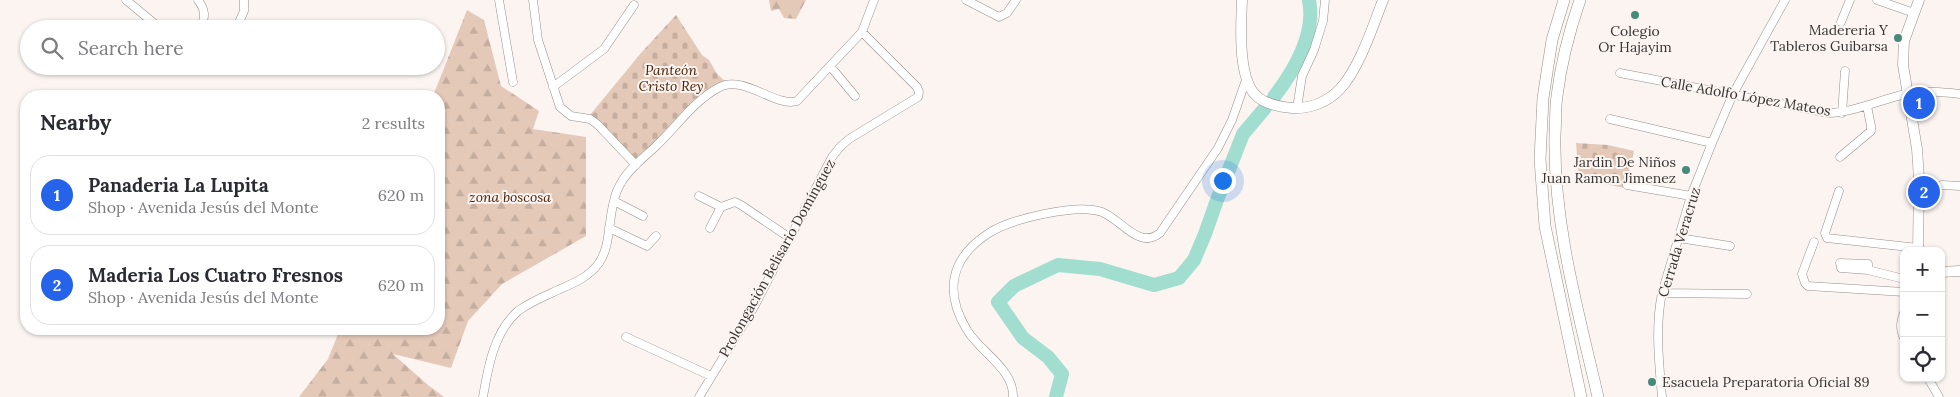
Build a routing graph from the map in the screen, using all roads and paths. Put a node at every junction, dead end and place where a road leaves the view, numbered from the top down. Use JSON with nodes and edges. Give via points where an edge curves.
{"nodes":[{"id":1,"x":126,"y":0,"type":"edge"},
{"id":2,"x":198,"y":0,"type":"edge"},
{"id":3,"x":244,"y":0,"type":"edge"},
{"id":4,"x":498,"y":0,"type":"edge"},
{"id":5,"x":533,"y":0,"type":"edge"},
{"id":6,"x":874,"y":0,"type":"edge"},
{"id":7,"x":966,"y":0,"type":"edge"},
{"id":8,"x":1016,"y":0,"type":"edge"},
{"id":9,"x":1242,"y":0,"type":"edge"},
{"id":10,"x":1325,"y":0,"type":"edge"},
{"id":11,"x":1382,"y":0,"type":"edge"},
{"id":12,"x":1564,"y":0,"type":"edge"},
{"id":13,"x":1580,"y":0,"type":"edge"},
{"id":14,"x":1785,"y":0,"type":"edge"},
{"id":15,"x":1850,"y":0,"type":"edge"},
{"id":16,"x":1877,"y":0,"type":"edge"},
{"id":17,"x":1919,"y":0,"type":"edge"},
{"id":18,"x":634,"y":5,"type":"dead end"},
{"id":19,"x":1914,"y":13,"type":"junction"},
{"id":20,"x":150,"y":20,"type":"edge"},
{"id":21,"x":203,"y":20,"type":"edge"},
{"id":22,"x":240,"y":20,"type":"edge"},
{"id":23,"x":1841,"y":22,"type":"dead end"},
{"id":24,"x":862,"y":32,"type":"junction"},
{"id":25,"x":830,"y":66,"type":"junction"},
{"id":26,"x":1845,"y":72,"type":"dead end"},
{"id":27,"x":1620,"y":73,"type":"dead end"},
{"id":28,"x":1246,"y":80,"type":"junction"},
{"id":29,"x":513,"y":82,"type":"dead end"},
{"id":30,"x":553,"y":87,"type":"junction"},
{"id":31,"x":1733,"y":94,"type":"junction"},
{"id":32,"x":1906,"y":94,"type":"junction"},
{"id":33,"x":1960,"y":94,"type":"edge"},
{"id":34,"x":855,"y":96,"type":"dead end"},
{"id":35,"x":1867,"y":106,"type":"junction"},
{"id":36,"x":1297,"y":108,"type":"junction"},
{"id":37,"x":1842,"y":113,"type":"junction"},
{"id":38,"x":1610,"y":119,"type":"dead end"},
{"id":39,"x":1712,"y":143,"type":"junction"},
{"id":40,"x":1840,"y":157,"type":"dead end"},
{"id":41,"x":636,"y":165,"type":"junction"},
{"id":42,"x":1942,"y":184,"type":"dead end"},
{"id":43,"x":1627,"y":185,"type":"dead end"},
{"id":44,"x":1960,"y":186,"type":"edge"},
{"id":45,"x":1838,"y":191,"type":"dead end"},
{"id":46,"x":699,"y":196,"type":"dead end"},
{"id":47,"x":1691,"y":196,"type":"junction"},
{"id":48,"x":614,"y":201,"type":"junction"},
{"id":49,"x":721,"y":207,"type":"junction"},
{"id":50,"x":642,"y":216,"type":"dead end"},
{"id":51,"x":609,"y":228,"type":"junction"},
{"id":52,"x":710,"y":228,"type":"dead end"},
{"id":53,"x":656,"y":236,"type":"dead end"},
{"id":54,"x":790,"y":238,"type":"junction"},
{"id":55,"x":1679,"y":238,"type":"junction"},
{"id":56,"x":1814,"y":242,"type":"dead end"},
{"id":57,"x":1730,"y":246,"type":"dead end"},
{"id":58,"x":1918,"y":247,"type":"edge"},
{"id":59,"x":1900,"y":248,"type":"edge"},
{"id":60,"x":1868,"y":270,"type":"dead end"},
{"id":61,"x":1960,"y":271,"type":"edge"},
{"id":62,"x":1945,"y":272,"type":"edge"},
{"id":63,"x":1900,"y":278,"type":"edge"},
{"id":64,"x":1900,"y":292,"type":"edge"},
{"id":65,"x":1662,"y":293,"type":"junction"},
{"id":66,"x":1747,"y":294,"type":"dead end"},
{"id":67,"x":626,"y":337,"type":"dead end"},
{"id":68,"x":711,"y":376,"type":"junction"},
{"id":69,"x":1930,"y":382,"type":"edge"},
{"id":70,"x":483,"y":397,"type":"edge"},
{"id":71,"x":699,"y":397,"type":"edge"},
{"id":72,"x":1013,"y":397,"type":"edge"},
{"id":73,"x":1581,"y":397,"type":"edge"},
{"id":74,"x":1598,"y":397,"type":"edge"},
{"id":75,"x":1662,"y":397,"type":"edge"},
{"id":76,"x":1939,"y":397,"type":"edge"}],
"edges":[{"from":1,"to":20,"type":"street"},
{"from":2,"to":21,"type":"street","via":[[205,14]]},
{"from":3,"to":22,"type":"street"},
{"from":4,"to":29,"type":"street"},
{"from":5,"to":30,"type":"street","via":[[538,40]]},
{"from":6,"to":24,"type":"street"},
{"from":7,"to":8,"type":"street","via":[[999,17],[1007,13]]},
{"from":9,"to":28,"type":"main road"},
{"from":10,"to":36,"type":"street","via":[[1323,21],[1302,76]]},
{"from":11,"to":36,"type":"main road","via":[[1359,58],[1340,90],[1317,105]]},
{"from":12,"to":73,"type":"highway","via":[[1552,40],[1543,98],[1540,159],[1545,226]]},
{"from":13,"to":74,"type":"highway","via":[[1567,39],[1556,97],[1555,156],[1560,223]]},
{"from":14,"to":31,"type":"street","name":"Cerrada Veracruz"},
{"from":15,"to":23,"type":"street"},
{"from":16,"to":19,"type":"street"},
{"from":17,"to":19,"type":"main road"},
{"from":18,"to":30,"type":"street","via":[[604,49]]},
{"from":19,"to":32,"type":"main road","via":[[1904,41]]},
{"from":24,"to":25,"type":"street"},
{"from":24,"to":54,"type":"street","name":"Prolongación Belisario Domínguez","via":[[917,87],[918,97],[840,147]]},
{"from":25,"to":34,"type":"street"},
{"from":25,"to":41,"type":"street","via":[[802,97],[792,103],[753,88],[729,84],[719,86]]},
{"from":26,"to":37,"type":"street"},
{"from":27,"to":31,"type":"street","name":"Calle Adolfo López Mateos"},
{"from":28,"to":36,"type":"main road","via":[[1260,98],[1279,106]]},
{"from":28,"to":72,"type":"street","via":[[1218,148],[1154,238],[1138,237],[1101,212],[1084,210],[1054,212],[1004,225],[972,246],[956,268],[952,287],[956,308],[968,331],[1009,378]]},
{"from":30,"to":41,"type":"street","via":[[564,112],[597,124]]},
{"from":31,"to":37,"type":"street","name":"Calle Adolfo López Mateos"},
{"from":31,"to":39,"type":"street","name":"Cerrada Veracruz"},
{"from":32,"to":33,"type":"street","name":"Calle Adolfo López Mateos","via":[[1928,91]]},
{"from":32,"to":35,"type":"street","name":"Calle Adolfo López Mateos"},
{"from":32,"to":58,"type":"main road","via":[[1920,179]]},
{"from":35,"to":37,"type":"street","name":"Calle Adolfo López Mateos"},
{"from":35,"to":40,"type":"street","via":[[1870,131]]},
{"from":38,"to":39,"type":"street"},
{"from":39,"to":47,"type":"street","name":"Cerrada Veracruz"},
{"from":41,"to":48,"type":"street","via":[[621,183]]},
{"from":42,"to":44,"type":"street"},
{"from":43,"to":47,"type":"street"},
{"from":45,"to":59,"type":"street","via":[[1825,236]]},
{"from":46,"to":49,"type":"street"},
{"from":47,"to":55,"type":"street","name":"Cerrada Veracruz"},
{"from":48,"to":50,"type":"street"},
{"from":48,"to":51,"type":"street"},
{"from":49,"to":52,"type":"street"},
{"from":49,"to":54,"type":"street","via":[[735,202],[741,204]]},
{"from":51,"to":53,"type":"street","via":[[647,246]]},
{"from":51,"to":70,"type":"street","via":[[606,246],[592,271],[535,301],[507,323],[498,336]]},
{"from":54,"to":68,"type":"street","name":"Prolongación Belisario Domínguez","via":[[754,307]]},
{"from":55,"to":57,"type":"street"},
{"from":55,"to":65,"type":"street","name":"Cerrada Veracruz"},
{"from":56,"to":64,"type":"street","via":[[1802,274],[1808,286]]},
{"from":60,"to":63,"type":"street"},
{"from":61,"to":62,"type":"main road"},
{"from":65,"to":66,"type":"street"},
{"from":65,"to":75,"type":"street","name":"Cerrada Veracruz","via":[[1657,324]]},
{"from":67,"to":68,"type":"street"},
{"from":68,"to":71,"type":"street","name":"Prolongación Belisario Domínguez"},
{"from":69,"to":76,"type":"street"}]}
